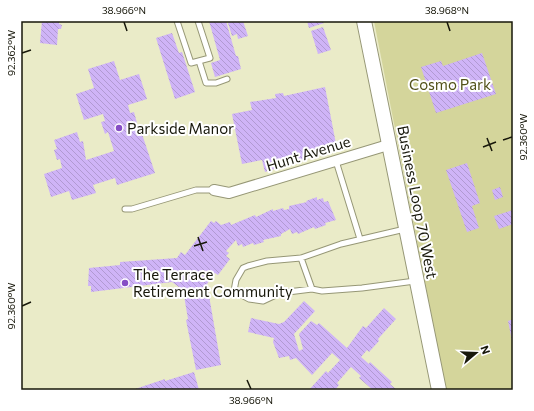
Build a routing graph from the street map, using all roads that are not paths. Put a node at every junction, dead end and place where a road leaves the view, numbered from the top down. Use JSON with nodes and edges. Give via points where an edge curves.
{"nodes":[{"id":1,"x":177,"y":21,"type":"edge"},
{"id":2,"x":198,"y":21,"type":"edge"},
{"id":3,"x":364,"y":21,"type":"edge"},
{"id":4,"x":199,"y":61,"type":"junction"},
{"id":5,"x":227,"y":79,"type":"dead end"},
{"id":6,"x":388,"y":145,"type":"junction"},
{"id":7,"x":336,"y":160,"type":"junction"},
{"id":8,"x":214,"y":190,"type":"joint"},
{"id":9,"x":125,"y":209,"type":"dead end"},
{"id":10,"x":406,"y":228,"type":"junction"},
{"id":11,"x":360,"y":239,"type":"junction"},
{"id":12,"x":301,"y":258,"type":"junction"},
{"id":13,"x":416,"y":280,"type":"junction"},
{"id":14,"x":312,"y":289,"type":"junction"},
{"id":15,"x":439,"y":390,"type":"edge"}],
"edges":[{"from":1,"to":4,"type":"lane","via":[[191,63]]},
{"from":2,"to":4,"type":"lane","via":[[210,58]]},
{"from":3,"to":6,"type":"main road","name":"Business Loop 70 West"},
{"from":4,"to":5,"type":"lane","via":[[206,83]]},
{"from":6,"to":7,"type":"street","name":"Hunt Avenue"},
{"from":6,"to":10,"type":"main road","name":"Business Loop 70 West"},
{"from":7,"to":8,"type":"street","name":"Hunt Avenue","via":[[229,193]]},
{"from":7,"to":11,"type":"lane"},
{"from":8,"to":9,"type":"lane","via":[[196,190]]},
{"from":10,"to":11,"type":"lane"},
{"from":10,"to":13,"type":"main road","name":"Business Loop 70 West"},
{"from":11,"to":12,"type":"lane"},
{"from":12,"to":14,"type":"lane"},
{"from":12,"to":14,"type":"lane","via":[[267,261],[243,268],[236,280],[234,291],[249,299],[263,300],[280,293]]},
{"from":13,"to":14,"type":"lane","via":[[322,291]]},
{"from":13,"to":15,"type":"main road","name":"Business Loop 70 West"}]}
